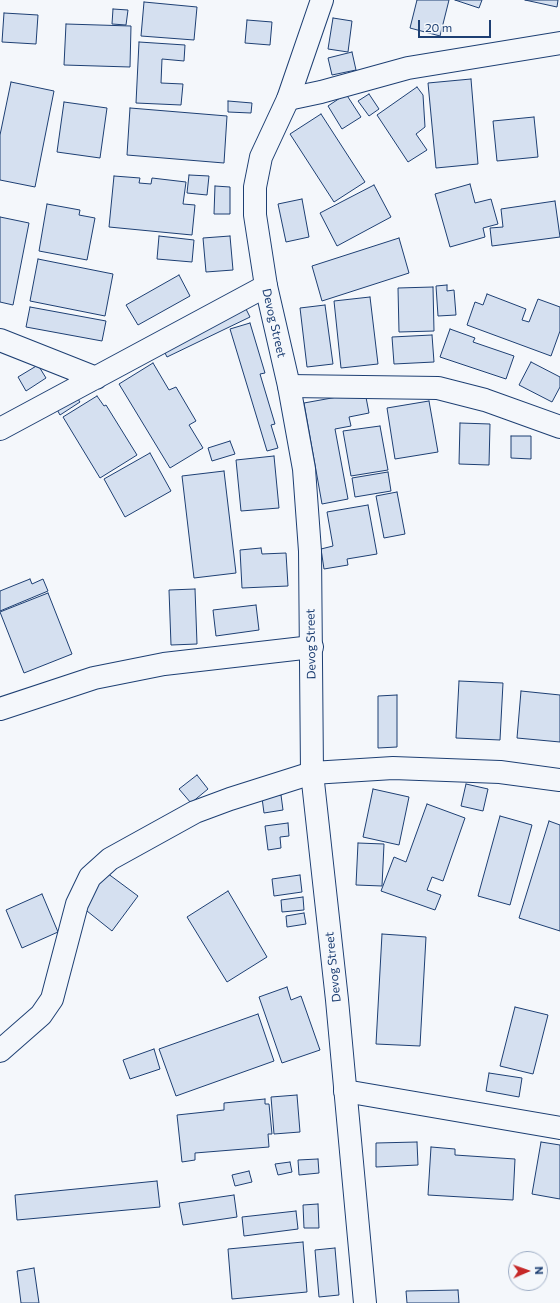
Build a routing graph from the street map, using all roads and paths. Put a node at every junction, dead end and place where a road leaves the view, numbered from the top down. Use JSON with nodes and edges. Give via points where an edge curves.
{"nodes":[{"id":1,"x":322,"y":0,"type":"edge"},
{"id":2,"x":560,"y":43,"type":"edge"},
{"id":3,"x":288,"y":99,"type":"junction"},
{"id":4,"x":266,"y":286,"type":"junction"},
{"id":5,"x":0,"y":340,"type":"edge"},
{"id":6,"x":96,"y":378,"type":"junction"},
{"id":7,"x":289,"y":386,"type":"junction"},
{"id":8,"x":560,"y":427,"type":"edge"},
{"id":9,"x":0,"y":429,"type":"edge"},
{"id":10,"x":312,"y":647,"type":"junction"},
{"id":11,"x":0,"y":709,"type":"edge"},
{"id":12,"x":312,"y":773,"type":"junction"},
{"id":13,"x":560,"y":780,"type":"edge"},
{"id":14,"x":0,"y":1051,"type":"edge"},
{"id":15,"x":345,"y":1091,"type":"junction"},
{"id":16,"x":560,"y":1128,"type":"edge"},
{"id":17,"x":365,"y":1303,"type":"edge"}],
"edges":[{"from":1,"to":3,"type":"street","name":"Devog Street"},
{"from":2,"to":3,"type":"street","via":[[408,68]]},
{"from":3,"to":4,"type":"street","name":"Devog Street","via":[[261,157],[255,187],[255,215]]},
{"from":4,"to":6,"type":"street"},
{"from":4,"to":7,"type":"street","name":"Devog Street"},
{"from":5,"to":6,"type":"street"},
{"from":6,"to":9,"type":"street"},
{"from":7,"to":8,"type":"street","via":[[438,388],[485,400]]},
{"from":7,"to":10,"type":"street","name":"Devog Street","via":[[304,468],[310,551]]},
{"from":10,"to":11,"type":"street","via":[[164,664],[94,678]]},
{"from":10,"to":12,"type":"street","name":"Devog Street"},
{"from":12,"to":13,"type":"street","via":[[393,768],[500,772]]},
{"from":12,"to":14,"type":"street","via":[[195,812],[110,859],[90,877],[78,904],[52,999],[41,1015]]},
{"from":12,"to":15,"type":"street","name":"Devog Street"},
{"from":15,"to":16,"type":"street"},
{"from":15,"to":17,"type":"street","name":"Devog Street"}]}
